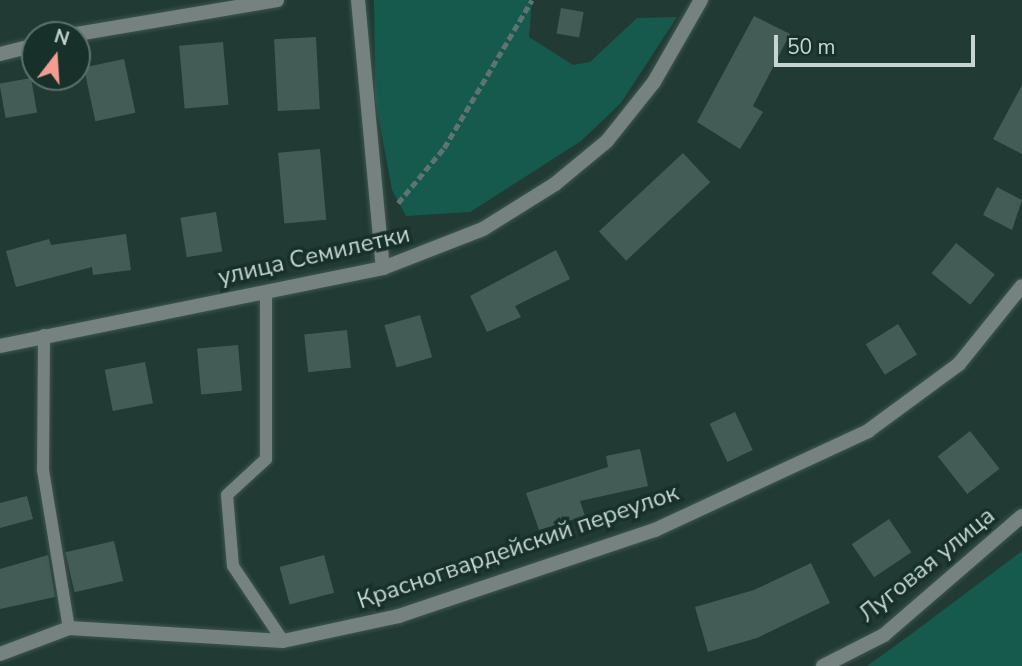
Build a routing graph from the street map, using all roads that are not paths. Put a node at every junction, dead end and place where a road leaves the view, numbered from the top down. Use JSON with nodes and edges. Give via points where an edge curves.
{"nodes":[{"id":1,"x":277,"y":0,"type":"edge"},
{"id":2,"x":358,"y":0,"type":"edge"},
{"id":3,"x":701,"y":0,"type":"edge"},
{"id":4,"x":91,"y":32,"type":"edge"},
{"id":5,"x":21,"y":49,"type":"edge"},
{"id":6,"x":0,"y":54,"type":"edge"},
{"id":7,"x":383,"y":268,"type":"junction"},
{"id":8,"x":1022,"y":286,"type":"edge"},
{"id":9,"x":266,"y":293,"type":"junction"},
{"id":10,"x":44,"y":335,"type":"junction"},
{"id":11,"x":0,"y":346,"type":"edge"},
{"id":12,"x":1022,"y":516,"type":"edge"},
{"id":13,"x":69,"y":628,"type":"junction"},
{"id":14,"x":283,"y":641,"type":"junction"},
{"id":15,"x":0,"y":654,"type":"edge"},
{"id":16,"x":823,"y":666,"type":"edge"}],
"edges":[{"from":1,"to":4,"type":"street"},
{"from":2,"to":7,"type":"street"},
{"from":3,"to":7,"type":"street","name":"улица Семилетки","via":[[654,82],[607,141],[555,184],[483,229]]},
{"from":5,"to":6,"type":"street"},
{"from":7,"to":9,"type":"street","name":"улица Семилетки"},
{"from":8,"to":14,"type":"street","name":"Красногвардейский переулок","via":[[958,364],[868,431],[655,530],[399,617]]},
{"from":9,"to":10,"type":"street","name":"улица Семилетки"},
{"from":9,"to":14,"type":"lane","via":[[266,459],[227,495],[233,566]]},
{"from":10,"to":11,"type":"street","name":"улица Семилетки"},
{"from":10,"to":13,"type":"lane","via":[[43,470]]},
{"from":12,"to":16,"type":"street","name":"Луговая улица","via":[[884,635]]},
{"from":13,"to":14,"type":"street","name":"Красногвардейский переулок"},
{"from":13,"to":15,"type":"street","name":"Красногвардейский переулок"}]}
